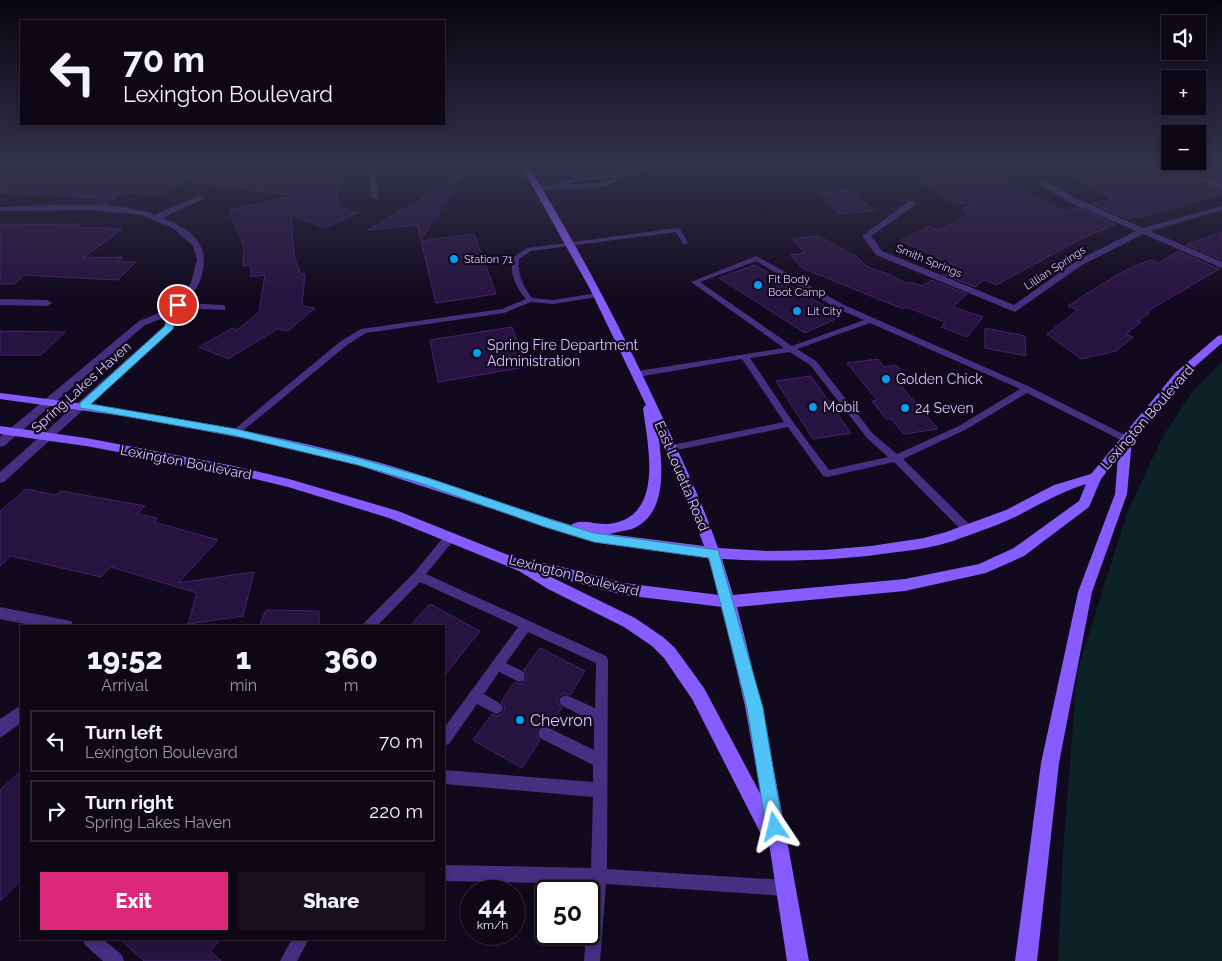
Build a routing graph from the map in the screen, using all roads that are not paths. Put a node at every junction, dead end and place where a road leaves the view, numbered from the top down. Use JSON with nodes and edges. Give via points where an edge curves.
{"nodes":[{"id":1,"x":0,"y":209,"type":"edge"},
{"id":2,"x":14,"y":209,"type":"edge"},
{"id":3,"x":106,"y":209,"type":"edge"},
{"id":4,"x":177,"y":209,"type":"edge"},
{"id":5,"x":549,"y":209,"type":"edge"},
{"id":6,"x":904,"y":209,"type":"edge"},
{"id":7,"x":1092,"y":209,"type":"edge"},
{"id":8,"x":1219,"y":209,"type":"edge"},
{"id":9,"x":156,"y":218,"type":"junction"},
{"id":10,"x":1142,"y":231,"type":"junction"},
{"id":11,"x":568,"y":243,"type":"junction"},
{"id":12,"x":685,"y":243,"type":"dead end"},
{"id":13,"x":1222,"y":265,"type":"edge"},
{"id":14,"x":597,"y":295,"type":"junction"},
{"id":15,"x":530,"y":300,"type":"junction"},
{"id":16,"x":0,"y":302,"type":"edge"},
{"id":17,"x":48,"y":302,"type":"dead end"},
{"id":18,"x":175,"y":308,"type":"junction"},
{"id":19,"x":222,"y":308,"type":"dead end"},
{"id":20,"x":1015,"y":309,"type":"joint"},
{"id":21,"x":870,"y":320,"type":"junction"},
{"id":22,"x":1222,"y":338,"type":"edge"},
{"id":23,"x":112,"y":348,"type":"junction"},
{"id":24,"x":791,"y":349,"type":"junction"},
{"id":25,"x":144,"y":350,"type":"junction"},
{"id":26,"x":744,"y":356,"type":"junction"},
{"id":27,"x":638,"y":374,"type":"junction"},
{"id":28,"x":1027,"y":389,"type":"junction"},
{"id":29,"x":647,"y":395,"type":"junction"},
{"id":30,"x":0,"y":396,"type":"edge"},
{"id":31,"x":50,"y":401,"type":"junction"},
{"id":32,"x":83,"y":406,"type":"junction"},
{"id":33,"x":790,"y":424,"type":"junction"},
{"id":34,"x":0,"y":430,"type":"edge"},
{"id":35,"x":13,"y":432,"type":"junction"},
{"id":36,"x":236,"y":432,"type":"junction"},
{"id":37,"x":47,"y":437,"type":"junction"},
{"id":38,"x":1126,"y":439,"type":"junction"},
{"id":39,"x":0,"y":443,"type":"edge"},
{"id":40,"x":672,"y":448,"type":"junction"},
{"id":41,"x":896,"y":458,"type":"junction"},
{"id":42,"x":1095,"y":477,"type":"junction"},
{"id":43,"x":0,"y":480,"type":"edge"},
{"id":44,"x":550,"y":524,"type":"junction"},
{"id":45,"x":967,"y":529,"type":"junction"},
{"id":46,"x":450,"y":537,"type":"junction"},
{"id":47,"x":714,"y":554,"type":"junction"},
{"id":48,"x":522,"y":566,"type":"junction"},
{"id":49,"x":418,"y":576,"type":"junction"},
{"id":50,"x":728,"y":602,"type":"junction"},
{"id":51,"x":0,"y":613,"type":"edge"},
{"id":52,"x":61,"y":625,"type":"edge"},
{"id":53,"x":370,"y":625,"type":"edge"},
{"id":54,"x":526,"y":625,"type":"junction"},
{"id":55,"x":497,"y":665,"type":"junction"},
{"id":56,"x":520,"y":676,"type":"dead end"},
{"id":57,"x":474,"y":696,"type":"junction"},
{"id":58,"x":566,"y":701,"type":"dead end"},
{"id":59,"x":496,"y":708,"type":"dead end"},
{"id":60,"x":20,"y":714,"type":"edge"},
{"id":61,"x":601,"y":718,"type":"junction"},
{"id":62,"x":0,"y":730,"type":"edge"},
{"id":63,"x":545,"y":733,"type":"dead end"},
{"id":64,"x":445,"y":738,"type":"edge"},
{"id":65,"x":600,"y":761,"type":"junction"},
{"id":66,"x":445,"y":777,"type":"edge"},
{"id":67,"x":600,"y":790,"type":"junction"},
{"id":68,"x":778,"y":846,"type":"junction"},
{"id":69,"x":445,"y":873,"type":"edge"},
{"id":70,"x":599,"y":876,"type":"junction"},
{"id":71,"x":785,"y":888,"type":"junction"},
{"id":72,"x":92,"y":940,"type":"edge"},
{"id":73,"x":300,"y":940,"type":"edge"},
{"id":74,"x":116,"y":961,"type":"edge"},
{"id":75,"x":288,"y":961,"type":"edge"},
{"id":76,"x":592,"y":961,"type":"edge"},
{"id":77,"x":798,"y":961,"type":"edge"},
{"id":78,"x":1026,"y":961,"type":"edge"}],
"edges":[{"from":1,"to":2,"type":"street","name":"Spring Lakes Haven"},
{"from":3,"to":9,"type":"street","name":"Spring Lakes Haven"},
{"from":4,"to":9,"type":"street"},
{"from":5,"to":11,"type":"main road","name":"East Louetta Road"},
{"from":6,"to":20,"type":"street","name":"Smith Springs","via":[[866,236],[879,253]]},
{"from":7,"to":10,"type":"street"},
{"from":8,"to":10,"type":"street","name":"Lillian Springs"},
{"from":9,"to":18,"type":"street","name":"Spring Lakes Haven","via":[[176,226],[197,245],[201,254],[195,283]]},
{"from":10,"to":13,"type":"street"},
{"from":10,"to":20,"type":"street","name":"Lillian Springs","via":[[1079,263]]},
{"from":11,"to":12,"type":"lane","via":[[678,230]]},
{"from":11,"to":14,"type":"main road","name":"East Louetta Road"},
{"from":11,"to":15,"type":"lane","via":[[529,249],[516,258],[514,268]]},
{"from":14,"to":15,"type":"lane","via":[[553,302]]},
{"from":14,"to":27,"type":"main road","name":"East Louetta Road"},
{"from":15,"to":36,"type":"lane","via":[[504,312],[364,331],[344,343]]},
{"from":16,"to":17,"type":"street"},
{"from":18,"to":19,"type":"street"},
{"from":18,"to":23,"type":"street","name":"Spring Lakes Haven","via":[[142,323]]},
{"from":18,"to":25,"type":"street","name":"Spring Lakes Haven","via":[[170,327]]},
{"from":21,"to":24,"type":"lane"},
{"from":21,"to":24,"type":"lane","via":[[756,258],[694,282]]},
{"from":21,"to":28,"type":"lane"},
{"from":22,"to":38,"type":"main road","name":"Lexington Boulevard","via":[[1180,374]]},
{"from":23,"to":25,"type":"street"},
{"from":23,"to":31,"type":"street","name":"Spring Lakes Haven"},
{"from":24,"to":26,"type":"lane"},
{"from":24,"to":41,"type":"lane","via":[[812,363],[870,436]]},
{"from":25,"to":32,"type":"street","name":"Spring Lakes Haven"},
{"from":26,"to":27,"type":"lane"},
{"from":26,"to":33,"type":"lane"},
{"from":27,"to":29,"type":"main road","name":"East Louetta Road"},
{"from":28,"to":38,"type":"lane"},
{"from":28,"to":41,"type":"lane","via":[[962,428]]},
{"from":29,"to":40,"type":"main road","name":"East Louetta Road"},
{"from":29,"to":44,"type":"main road","via":[[656,486],[648,509],[632,522],[613,528]]},
{"from":30,"to":31,"type":"main road","name":"Lexington Boulevard"},
{"from":31,"to":32,"type":"main road","name":"Lexington Boulevard"},
{"from":31,"to":35,"type":"street","name":"Spring Lakes Haven"},
{"from":32,"to":36,"type":"main road","name":"Lexington Boulevard"},
{"from":32,"to":37,"type":"street","name":"Spring Lakes Haven"},
{"from":33,"to":40,"type":"lane"},
{"from":33,"to":41,"type":"lane","via":[[827,474]]},
{"from":34,"to":35,"type":"main road","name":"Lexington Boulevard"},
{"from":35,"to":37,"type":"main road","name":"Lexington Boulevard"},
{"from":35,"to":39,"type":"street","name":"Spring Lakes Haven"},
{"from":36,"to":44,"type":"main road","name":"Lexington Boulevard","via":[[368,464]]},
{"from":37,"to":43,"type":"street","name":"Spring Lakes Haven"},
{"from":37,"to":46,"type":"main road","name":"Lexington Boulevard","via":[[244,472],[385,512]]},
{"from":38,"to":42,"type":"main road","name":"Lexington Boulevard"},
{"from":38,"to":78,"type":"main road","via":[[1121,494],[1085,592],[1050,763]]},
{"from":40,"to":47,"type":"main road","name":"East Louetta Road"},
{"from":41,"to":45,"type":"lane"},
{"from":42,"to":45,"type":"main road","name":"Lexington Boulevard","via":[[1058,488],[1010,513]]},
{"from":42,"to":50,"type":"main road","name":"Lexington Boulevard","via":[[1084,504],[1019,552],[980,570],[905,585]]},
{"from":44,"to":47,"type":"main road","name":"Lexington Boulevard","via":[[594,537]]},
{"from":45,"to":47,"type":"main road","name":"Lexington Boulevard","via":[[924,543],[871,551],[794,555]]},
{"from":46,"to":48,"type":"main road","name":"Lexington Boulevard"},
{"from":46,"to":49,"type":"lane"},
{"from":47,"to":50,"type":"main road","name":"East Louetta Road"},
{"from":48,"to":50,"type":"main road","name":"Lexington Boulevard","via":[[624,589]]},
{"from":48,"to":68,"type":"main road","via":[[544,582],[617,615],[660,644],[675,659],[702,698]]},
{"from":49,"to":53,"type":"lane"},
{"from":49,"to":54,"type":"lane"},
{"from":50,"to":68,"type":"main road","name":"East Louetta Road","via":[[755,708]]},
{"from":51,"to":52,"type":"street"},
{"from":54,"to":55,"type":"lane"},
{"from":54,"to":61,"type":"lane","via":[[602,660]]},
{"from":55,"to":56,"type":"lane"},
{"from":55,"to":57,"type":"lane"},
{"from":57,"to":59,"type":"lane"},
{"from":57,"to":64,"type":"lane"},
{"from":58,"to":61,"type":"lane"},
{"from":60,"to":62,"type":"street"},
{"from":61,"to":65,"type":"lane"},
{"from":63,"to":65,"type":"lane"},
{"from":65,"to":67,"type":"lane"},
{"from":66,"to":67,"type":"lane"},
{"from":67,"to":70,"type":"lane"},
{"from":68,"to":71,"type":"main road","name":"East Louetta Road"},
{"from":69,"to":70,"type":"lane"},
{"from":70,"to":71,"type":"lane"},
{"from":70,"to":76,"type":"lane"},
{"from":71,"to":77,"type":"main road","name":"East Louetta Road"},
{"from":72,"to":74,"type":"lane"},
{"from":73,"to":75,"type":"lane"}]}
